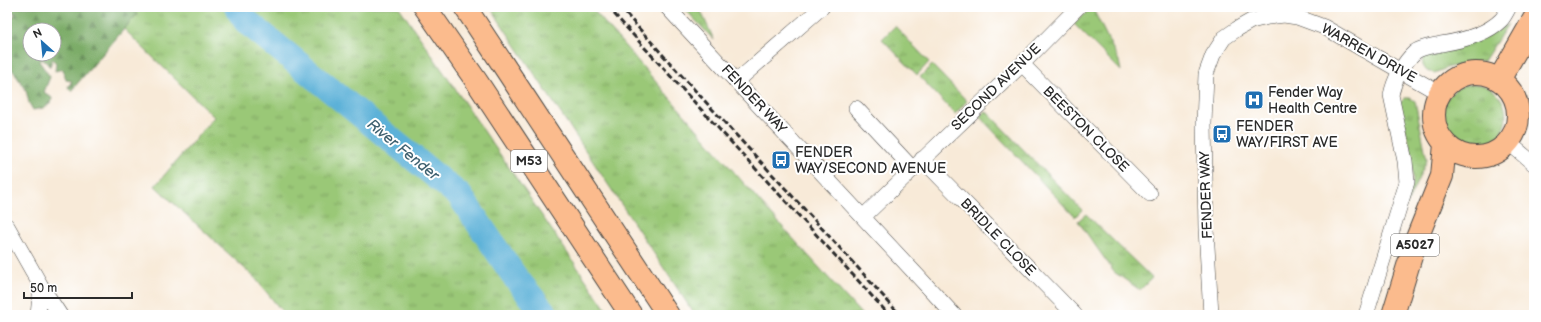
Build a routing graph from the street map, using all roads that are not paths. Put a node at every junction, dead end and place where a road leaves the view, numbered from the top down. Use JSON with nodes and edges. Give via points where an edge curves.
{"nodes":[{"id":1,"x":426,"y":7,"type":"edge"},
{"id":2,"x":465,"y":7,"type":"edge"},
{"id":3,"x":667,"y":7,"type":"edge"},
{"id":4,"x":822,"y":7,"type":"edge"},
{"id":5,"x":1077,"y":7,"type":"edge"},
{"id":6,"x":1509,"y":7,"type":"edge"},
{"id":7,"x":1300,"y":12,"type":"edge"},
{"id":8,"x":1534,"y":19,"type":"edge"},
{"id":9,"x":1022,"y":64,"type":"junction"},
{"id":10,"x":1400,"y":71,"type":"junction"},
{"id":11,"x":1499,"y":80,"type":"junction"},
{"id":12,"x":737,"y":81,"type":"junction"},
{"id":13,"x":1439,"y":93,"type":"junction"},
{"id":14,"x":856,"y":108,"type":"dead end"},
{"id":15,"x":1508,"y":142,"type":"junction"},
{"id":16,"x":1445,"y":144,"type":"junction"},
{"id":17,"x":1466,"y":156,"type":"junction"},
{"id":18,"x":917,"y":163,"type":"junction"},
{"id":19,"x":1534,"y":164,"type":"edge"},
{"id":20,"x":1442,"y":176,"type":"junction"},
{"id":21,"x":1150,"y":194,"type":"dead end"},
{"id":22,"x":862,"y":217,"type":"junction"},
{"id":23,"x":7,"y":226,"type":"edge"},
{"id":24,"x":41,"y":286,"type":"junction"},
{"id":25,"x":38,"y":315,"type":"edge"},
{"id":26,"x":60,"y":315,"type":"edge"},
{"id":27,"x":631,"y":315,"type":"edge"},
{"id":28,"x":668,"y":315,"type":"edge"},
{"id":29,"x":954,"y":315,"type":"edge"},
{"id":30,"x":1075,"y":315,"type":"edge"},
{"id":31,"x":1211,"y":315,"type":"edge"},
{"id":32,"x":1366,"y":315,"type":"edge"},
{"id":33,"x":1393,"y":315,"type":"edge"}],
"edges":[{"from":1,"to":27,"type":"main road","number":"M53"},
{"from":2,"to":28,"type":"main road","number":"M53"},
{"from":3,"to":12,"type":"street","name":"FENDER WAY"},
{"from":4,"to":12,"type":"street"},
{"from":5,"to":9,"type":"street","name":"SECOND AVENUE"},
{"from":6,"to":10,"type":"street","via":[[1501,20],[1479,35],[1415,52]]},
{"from":7,"to":10,"type":"street","name":"WARREN DRIVE"},
{"from":7,"to":31,"type":"street","name":"FENDER WAY","via":[[1251,21],[1237,29],[1224,38],[1213,55],[1206,74],[1204,162]]},
{"from":8,"to":11,"type":"main road"},
{"from":9,"to":18,"type":"street","name":"SECOND AVENUE"},
{"from":9,"to":21,"type":"street","name":"BEESTON CLOSE"},
{"from":10,"to":13,"type":"street","name":"WARREN DRIVE"},
{"from":10,"to":32,"type":"street","via":[[1391,95],[1407,182]]},
{"from":11,"to":13,"type":"main road","via":[[1486,74],[1473,73],[1460,76],[1448,83]]},
{"from":11,"to":15,"type":"main road","via":[[1509,89],[1516,102],[1518,116],[1515,130]]},
{"from":12,"to":22,"type":"street","name":"FENDER WAY"},
{"from":13,"to":16,"type":"main road","via":[[1434,106],[1434,120],[1437,133]]},
{"from":14,"to":18,"type":"street","name":"BRIDLE CLOSE"},
{"from":15,"to":17,"type":"main road","via":[[1489,155]]},
{"from":15,"to":19,"type":"street"},
{"from":16,"to":17,"type":"main road","via":[[1454,152]]},
{"from":16,"to":20,"type":"main road","number":"A5027"},
{"from":17,"to":20,"type":"main road","number":"A5027"},
{"from":18,"to":22,"type":"street","name":"SECOND AVENUE"},
{"from":18,"to":30,"type":"street","name":"BRIDLE CLOSE"},
{"from":20,"to":33,"type":"main road","number":"A5027","via":[[1415,243]]},
{"from":22,"to":29,"type":"street","name":"FENDER WAY"},
{"from":23,"to":24,"type":"street"},
{"from":24,"to":25,"type":"street"},
{"from":24,"to":26,"type":"street"}]}
